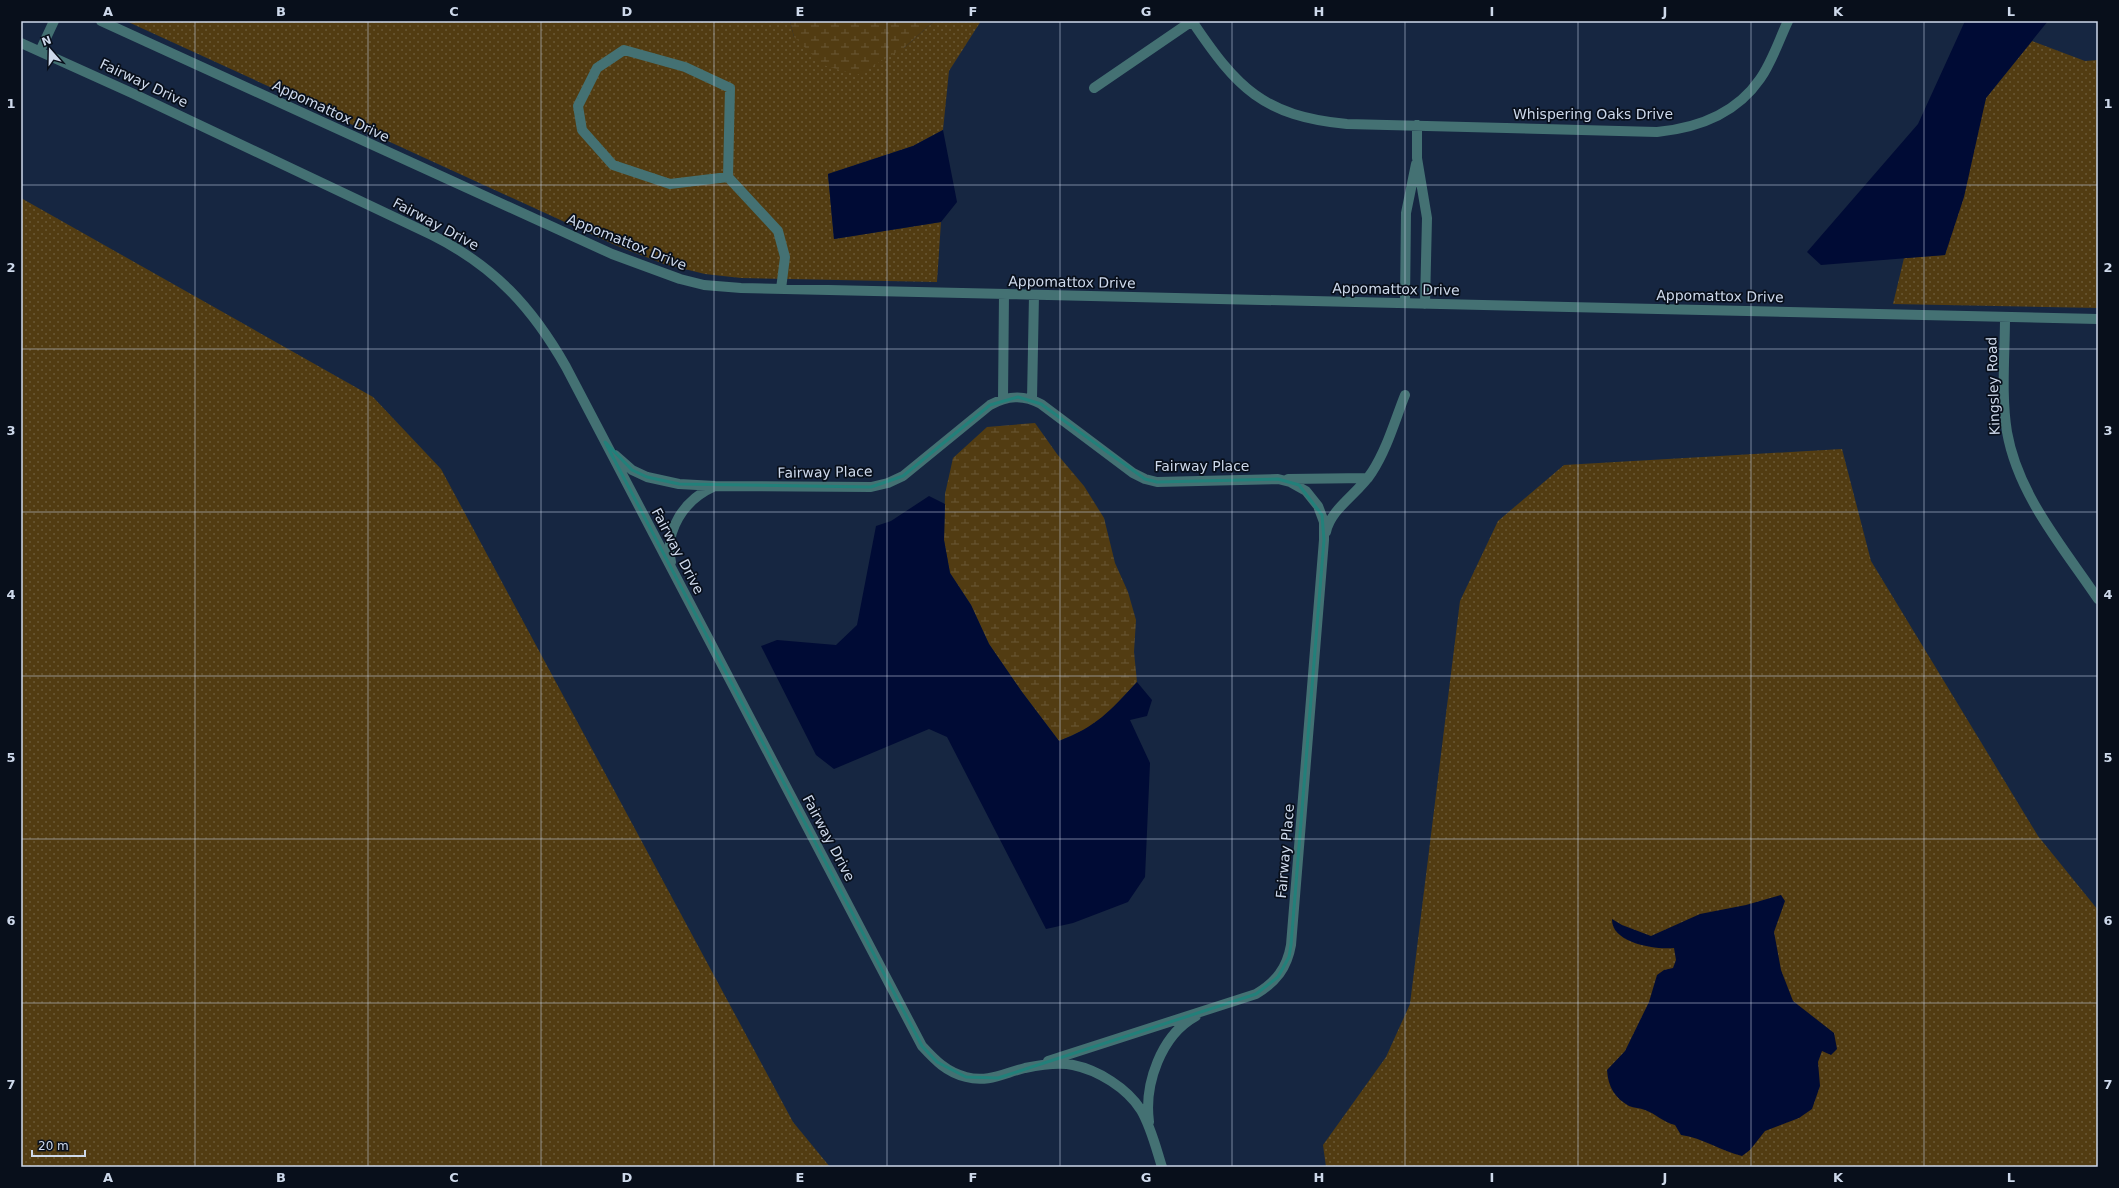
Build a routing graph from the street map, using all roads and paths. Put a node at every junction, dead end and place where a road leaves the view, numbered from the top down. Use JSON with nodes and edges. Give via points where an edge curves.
{"nodes":[{"id":1,"x":54,"y":21,"type":"edge"},
{"id":2,"x":101,"y":21,"type":"edge"},
{"id":3,"x":1192,"y":21,"type":"edge"},
{"id":4,"x":1788,"y":21,"type":"edge"},
{"id":5,"x":21,"y":43,"type":"edge"},
{"id":6,"x":40,"y":51,"type":"junction"},
{"id":7,"x":1094,"y":88,"type":"dead end"},
{"id":8,"x":1417,"y":125,"type":"junction"},
{"id":9,"x":1417,"y":158,"type":"junction"},
{"id":10,"x":728,"y":177,"type":"junction"},
{"id":11,"x":781,"y":289,"type":"junction"},
{"id":12,"x":1004,"y":294,"type":"junction"},
{"id":13,"x":1034,"y":295,"type":"junction"},
{"id":14,"x":1405,"y":303,"type":"junction"},
{"id":15,"x":1425,"y":304,"type":"junction"},
{"id":16,"x":2005,"y":317,"type":"junction"},
{"id":17,"x":2098,"y":319,"type":"edge"},
{"id":18,"x":1405,"y":395,"type":"dead end"},
{"id":19,"x":1003,"y":399,"type":"junction"},
{"id":20,"x":1032,"y":399,"type":"junction"},
{"id":21,"x":605,"y":442,"type":"junction"},
{"id":22,"x":1368,"y":478,"type":"junction"},
{"id":23,"x":1278,"y":479,"type":"junction"},
{"id":24,"x":714,"y":486,"type":"junction"},
{"id":25,"x":1324,"y":540,"type":"junction"},
{"id":26,"x":673,"y":572,"type":"junction"},
{"id":27,"x":2098,"y":599,"type":"edge"},
{"id":28,"x":1216,"y":1007,"type":"junction"},
{"id":29,"x":1025,"y":1068,"type":"junction"},
{"id":30,"x":1150,"y":1129,"type":"junction"},
{"id":31,"x":1162,"y":1167,"type":"edge"}],
"edges":[{"from":1,"to":6,"type":"street"},
{"from":2,"to":11,"type":"street","name":"Appomattox Drive","via":[[605,251],[662,274],[704,284]]},
{"from":3,"to":7,"type":"street"},
{"from":3,"to":8,"type":"street","name":"Whispering Oaks Drive","via":[[1230,74],[1249,91],[1271,105],[1294,115],[1320,121]]},
{"from":4,"to":8,"type":"street","name":"Whispering Oaks Drive","via":[[1766,69],[1751,90],[1712,120],[1695,126],[1657,132]]},
{"from":5,"to":6,"type":"street","name":"Fairway Drive"},
{"from":6,"to":21,"type":"street","name":"Fairway Drive","via":[[338,190],[470,256],[502,282],[535,318],[566,367]]},
{"from":8,"to":9,"type":"street"},
{"from":9,"to":14,"type":"street","via":[[1406,213]]},
{"from":9,"to":15,"type":"street","via":[[1427,218]]},
{"from":10,"to":10,"type":"street","via":[[730,88],[685,66],[624,50],[597,68],[578,106],[582,130],[613,165],[670,184]]},
{"from":10,"to":11,"type":"street","via":[[778,231],[785,257]]},
{"from":11,"to":12,"type":"street","name":"Appomattox Drive"},
{"from":12,"to":13,"type":"street","name":"Appomattox Drive"},
{"from":12,"to":19,"type":"street"},
{"from":13,"to":14,"type":"street","name":"Appomattox Drive"},
{"from":13,"to":20,"type":"street"},
{"from":14,"to":15,"type":"street","name":"Appomattox Drive"},
{"from":15,"to":16,"type":"street","name":"Appomattox Drive"},
{"from":16,"to":17,"type":"street","name":"Appomattox Drive"},
{"from":16,"to":27,"type":"street","name":"Kingsley Road","via":[[2006,417],[2010,446],[2020,476],[2036,507]]},
{"from":18,"to":22,"type":"street","via":[[1380,458]]},
{"from":19,"to":20,"type":"street","name":"Fairway Place"},
{"from":19,"to":24,"type":"street","name":"Fairway Place","via":[[990,405],[903,476],[888,483],[871,487]]},
{"from":20,"to":23,"type":"street","name":"Fairway Place","via":[[1133,473],[1145,479],[1157,482]]},
{"from":21,"to":24,"type":"street","name":"Fairway Place","via":[[621,462],[647,477],[679,484]]},
{"from":21,"to":26,"type":"street","name":"Fairway Drive"},
{"from":22,"to":23,"type":"street","name":"Fairway Place"},
{"from":22,"to":25,"type":"street","via":[[1332,517]]},
{"from":23,"to":25,"type":"street","name":"Fairway Place","via":[[1299,486],[1313,499],[1322,515]]},
{"from":24,"to":26,"type":"street","via":[[692,500],[676,521],[669,544]]},
{"from":25,"to":28,"type":"street","name":"Fairway Place","via":[[1289,957],[1269,986],[1256,994]]},
{"from":26,"to":29,"type":"street","name":"Fairway Drive","via":[[922,1046],[936,1062],[966,1078],[998,1078]]},
{"from":28,"to":29,"type":"street","name":"Fairway Place"},
{"from":28,"to":30,"type":"street","via":[[1182,1026],[1166,1047],[1149,1091],[1147,1109]]},
{"from":29,"to":30,"type":"street","name":"Fairway Drive","via":[[1056,1063],[1074,1065],[1093,1072],[1109,1080],[1133,1100]]},
{"from":30,"to":31,"type":"street","name":"Fairway Drive"}]}
